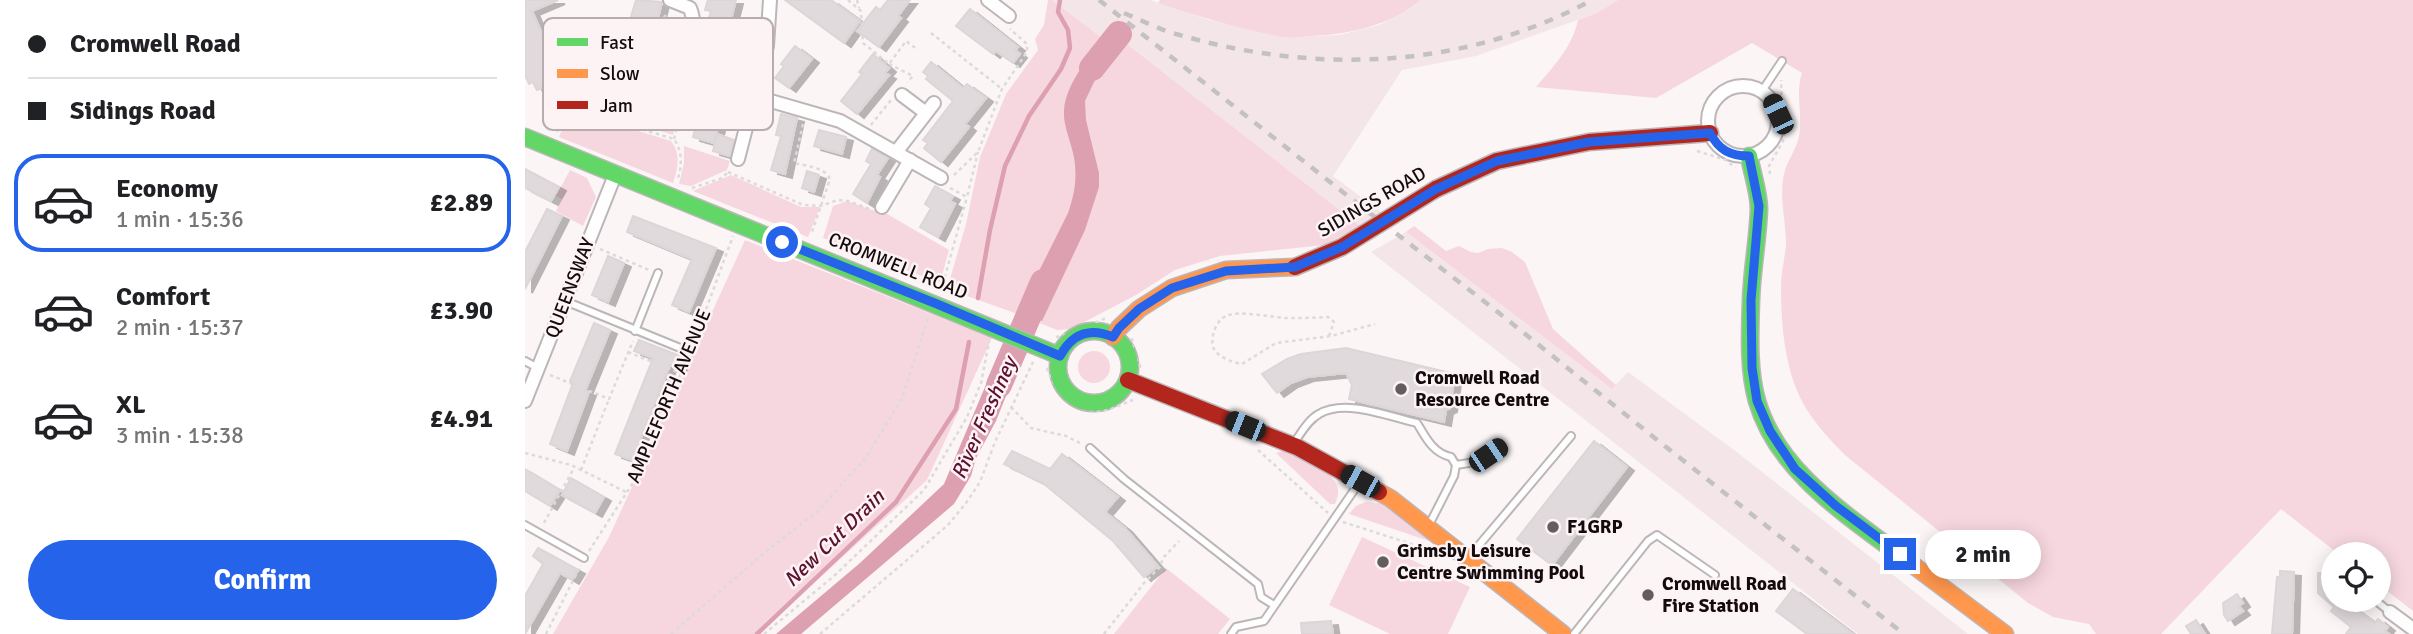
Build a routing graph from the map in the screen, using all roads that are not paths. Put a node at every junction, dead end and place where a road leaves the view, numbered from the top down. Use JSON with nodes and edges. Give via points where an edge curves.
{"nodes":[{"id":1,"x":770,"y":0,"type":"edge"},
{"id":2,"x":988,"y":0,"type":"edge"},
{"id":3,"x":670,"y":4,"type":"edge"},
{"id":4,"x":1009,"y":16,"type":"road end"},
{"id":5,"x":694,"y":18,"type":"edge"},
{"id":6,"x":769,"y":18,"type":"edge"},
{"id":7,"x":1782,"y":61,"type":"road end"},
{"id":8,"x":1762,"y":91,"type":"junction"},
{"id":9,"x":902,"y":95,"type":"dead end"},
{"id":10,"x":773,"y":100,"type":"edge"},
{"id":11,"x":745,"y":130,"type":"edge"},
{"id":12,"x":1710,"y":133,"type":"junction"},
{"id":13,"x":525,"y":137,"type":"edge"},
{"id":14,"x":897,"y":151,"type":"junction"},
{"id":15,"x":1749,"y":156,"type":"junction"},
{"id":16,"x":738,"y":159,"type":"road end"},
{"id":17,"x":910,"y":160,"type":"junction"},
{"id":18,"x":615,"y":175,"type":"junction"},
{"id":19,"x":941,"y":178,"type":"dead end"},
{"id":20,"x":882,"y":207,"type":"road end"},
{"id":21,"x":658,"y":274,"type":"road end"},
{"id":22,"x":565,"y":301,"type":"junction"},
{"id":23,"x":635,"y":331,"type":"junction"},
{"id":24,"x":1113,"y":337,"type":"junction"},
{"id":25,"x":690,"y":352,"type":"road end"},
{"id":26,"x":1060,"y":356,"type":"junction"},
{"id":27,"x":525,"y":361,"type":"edge"},
{"id":28,"x":538,"y":368,"type":"junction"},
{"id":29,"x":1128,"y":380,"type":"junction"},
{"id":30,"x":525,"y":401,"type":"edge"},
{"id":31,"x":1571,"y":436,"type":"dead end"},
{"id":32,"x":1293,"y":445,"type":"junction"},
{"id":33,"x":1500,"y":447,"type":"dead end"},
{"id":34,"x":1090,"y":448,"type":"road end"},
{"id":35,"x":1456,"y":466,"type":"junction"},
{"id":36,"x":1360,"y":481,"type":"junction"},
{"id":37,"x":525,"y":525,"type":"edge"},
{"id":38,"x":1427,"y":528,"type":"junction"},
{"id":39,"x":584,"y":558,"type":"road end"},
{"id":40,"x":1467,"y":559,"type":"junction"},
{"id":41,"x":1715,"y":575,"type":"dead end"},
{"id":42,"x":1274,"y":606,"type":"junction"},
{"id":43,"x":2390,"y":612,"type":"edge"},
{"id":44,"x":2411,"y":630,"type":"edge"},
{"id":45,"x":1231,"y":634,"type":"edge"},
{"id":46,"x":1563,"y":634,"type":"edge"},
{"id":47,"x":1574,"y":634,"type":"edge"},
{"id":48,"x":2005,"y":634,"type":"edge"}],
"edges":[{"from":1,"to":6,"type":"street"},
{"from":2,"to":4,"type":"street"},
{"from":3,"to":5,"type":"street","via":[[690,8]]},
{"from":7,"to":8,"type":"lane"},
{"from":8,"to":12,"type":"street","via":[[1741,86],[1716,98],[1707,121]]},
{"from":8,"to":15,"type":"street","via":[[1778,114],[1778,126],[1770,144]]},
{"from":9,"to":14,"type":"street","via":[[930,108]]},
{"from":10,"to":14,"type":"street","via":[[840,121]]},
{"from":11,"to":16,"type":"street"},
{"from":12,"to":15,"type":"street","via":[[1725,152]]},
{"from":12,"to":24,"type":"street","name":"SIDINGS ROAD","bridge":true,"via":[[1589,142],[1497,161],[1436,189],[1342,247],[1295,267],[1226,271],[1172,288],[1139,309]]},
{"from":13,"to":18,"type":"street","name":"CROMWELL ROAD"},
{"from":14,"to":17,"type":"street"},
{"from":15,"to":48,"type":"street","via":[[1759,206],[1751,300],[1752,368],[1757,401],[1770,431],[1795,469],[1836,506]]},
{"from":17,"to":19,"type":"street"},
{"from":17,"to":20,"type":"street"},
{"from":18,"to":22,"type":"street","name":"QUEENSWAY"},
{"from":18,"to":26,"type":"street","name":"CROMWELL ROAD","via":[[994,328],[1033,353]]},
{"from":21,"to":23,"type":"lane"},
{"from":22,"to":23,"type":"lane"},
{"from":22,"to":28,"type":"street","name":"QUEENSWAY"},
{"from":23,"to":25,"type":"lane"},
{"from":24,"to":26,"type":"street","via":[[1101,332],[1076,336]]},
{"from":24,"to":29,"type":"street","via":[[1128,355]]},
{"from":26,"to":29,"type":"street","via":[[1061,380],[1077,399],[1101,402],[1112,398]]},
{"from":27,"to":28,"type":"lane"},
{"from":28,"to":30,"type":"street","name":"QUEENSWAY"},
{"from":29,"to":32,"type":"street"},
{"from":31,"to":40,"type":"lane"},
{"from":32,"to":35,"type":"lane","via":[[1321,412],[1352,407],[1417,423],[1427,441],[1440,455],[1451,457]]},
{"from":32,"to":36,"type":"street"},
{"from":33,"to":35,"type":"lane","via":[[1475,462]]},
{"from":34,"to":42,"type":"lane","via":[[1258,584],[1261,597]]},
{"from":35,"to":38,"type":"lane"},
{"from":36,"to":38,"type":"street"},
{"from":36,"to":42,"type":"lane"},
{"from":37,"to":39,"type":"lane"},
{"from":38,"to":40,"type":"street"},
{"from":40,"to":46,"type":"street"},
{"from":41,"to":47,"type":"lane","via":[[1657,535]]},
{"from":42,"to":45,"type":"lane","via":[[1264,621],[1237,627]]},
{"from":43,"to":44,"type":"street"}]}
